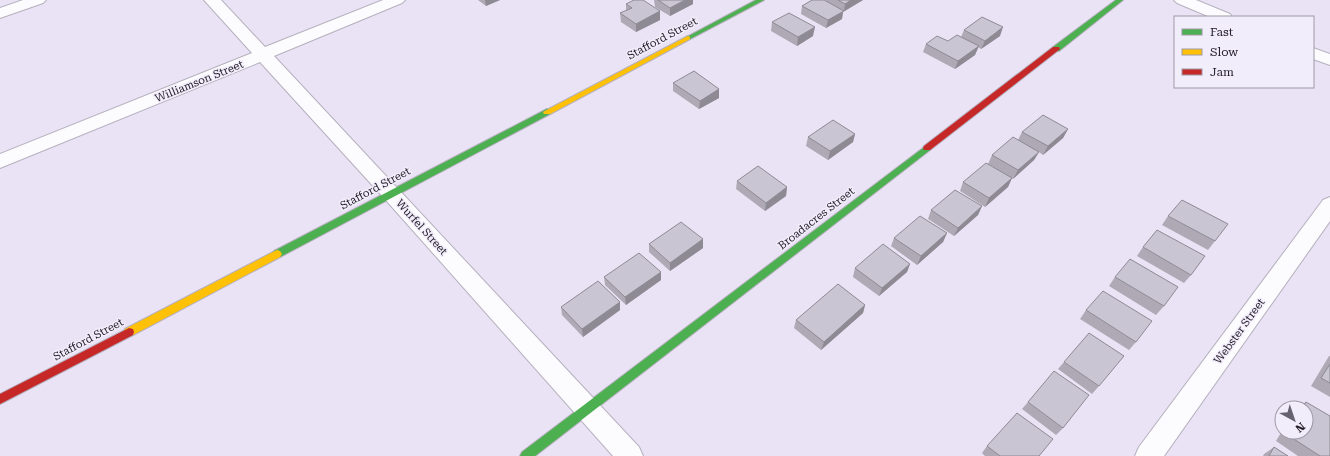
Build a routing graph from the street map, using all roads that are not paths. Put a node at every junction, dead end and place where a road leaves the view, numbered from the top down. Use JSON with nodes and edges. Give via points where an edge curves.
{"nodes":[{"id":1,"x":38,"y":0,"type":"edge"},
{"id":2,"x":212,"y":0,"type":"edge"},
{"id":3,"x":397,"y":0,"type":"edge"},
{"id":4,"x":761,"y":0,"type":"edge"},
{"id":5,"x":1120,"y":0,"type":"edge"},
{"id":6,"x":1182,"y":0,"type":"edge"},
{"id":7,"x":0,"y":13,"type":"edge"},
{"id":8,"x":1222,"y":16,"type":"edge"},
{"id":9,"x":1314,"y":53,"type":"edge"},
{"id":10,"x":263,"y":55,"type":"junction"},
{"id":11,"x":1330,"y":60,"type":"edge"},
{"id":12,"x":0,"y":161,"type":"edge"},
{"id":13,"x":391,"y":193,"type":"junction"},
{"id":14,"x":1330,"y":205,"type":"edge"},
{"id":15,"x":0,"y":399,"type":"edge"},
{"id":16,"x":587,"y":409,"type":"junction"},
{"id":17,"x":526,"y":456,"type":"edge"},
{"id":18,"x":630,"y":456,"type":"edge"},
{"id":19,"x":1148,"y":456,"type":"edge"}],
"edges":[{"from":1,"to":7,"type":"street"},
{"from":2,"to":10,"type":"street","name":"Wurfel Street"},
{"from":3,"to":10,"type":"street","name":"Williamson Street"},
{"from":4,"to":13,"type":"street","name":"Stafford Street"},
{"from":5,"to":16,"type":"street","name":"Broadacres Street"},
{"from":6,"to":8,"type":"street"},
{"from":9,"to":11,"type":"street"},
{"from":10,"to":12,"type":"street","name":"Williamson Street"},
{"from":10,"to":13,"type":"street","name":"Wurfel Street"},
{"from":13,"to":15,"type":"street","name":"Stafford Street"},
{"from":13,"to":16,"type":"street","name":"Wurfel Street"},
{"from":14,"to":19,"type":"street","name":"Webster Street"},
{"from":16,"to":17,"type":"street","name":"Broadacres Street"},
{"from":16,"to":18,"type":"street","name":"Wurfel Street"}]}
